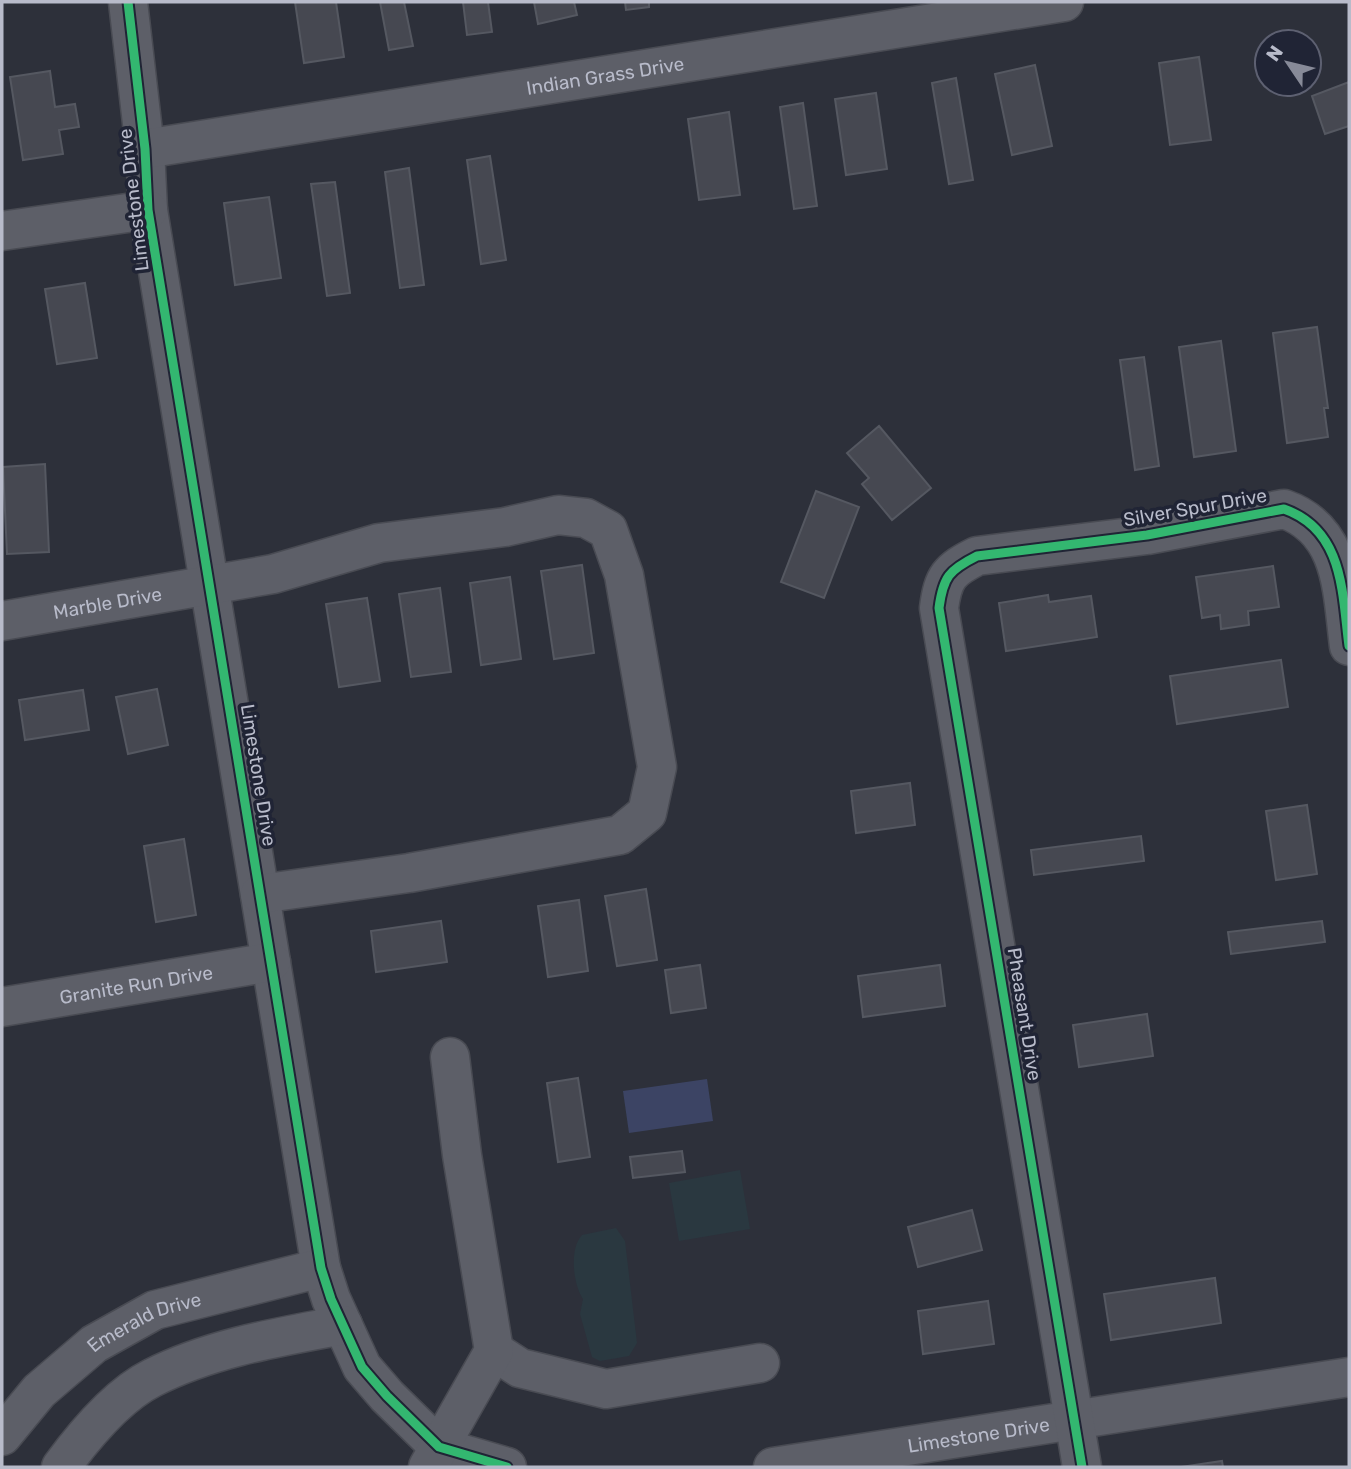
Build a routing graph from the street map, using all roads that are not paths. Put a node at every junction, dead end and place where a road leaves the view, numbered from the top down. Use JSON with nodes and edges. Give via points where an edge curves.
{"nodes":[{"id":1,"x":128,"y":2,"type":"edge"},
{"id":2,"x":1064,"y":2,"type":"edge"},
{"id":3,"x":145,"y":149,"type":"junction"},
{"id":4,"x":148,"y":209,"type":"junction"},
{"id":5,"x":2,"y":230,"type":"edge"},
{"id":6,"x":952,"y":568,"type":"joint"},
{"id":7,"x":211,"y":583,"type":"junction"},
{"id":8,"x":2,"y":621,"type":"edge"},
{"id":9,"x":1349,"y":646,"type":"edge"},
{"id":10,"x":260,"y":894,"type":"junction"},
{"id":11,"x":271,"y":962,"type":"junction"},
{"id":12,"x":2,"y":1007,"type":"edge"},
{"id":13,"x":450,"y":1057,"type":"dead end"},
{"id":14,"x":321,"y":1268,"type":"junction"},
{"id":15,"x":343,"y":1325,"type":"junction"},
{"id":16,"x":494,"y":1350,"type":"junction"},
{"id":17,"x":760,"y":1363,"type":"dead end"},
{"id":18,"x":1349,"y":1377,"type":"edge"},
{"id":19,"x":1075,"y":1421,"type":"junction"},
{"id":20,"x":2,"y":1436,"type":"edge"},
{"id":21,"x":433,"y":1457,"type":"edge"},
{"id":22,"x":61,"y":1467,"type":"edge"},
{"id":23,"x":507,"y":1467,"type":"edge"},
{"id":24,"x":773,"y":1467,"type":"edge"},
{"id":25,"x":1082,"y":1467,"type":"edge"}],
"edges":[{"from":1,"to":3,"type":"street","name":"Limestone Drive"},
{"from":2,"to":3,"type":"street","name":"Indian Grass Drive"},
{"from":3,"to":4,"type":"street","name":"Limestone Drive"},
{"from":4,"to":5,"type":"street"},
{"from":4,"to":7,"type":"street","name":"Limestone Drive"},
{"from":6,"to":9,"type":"street","name":"Silver Spur Drive","via":[[977,556],[1147,535],[1284,509],[1301,515],[1332,548],[1340,573]]},
{"from":6,"to":19,"type":"street","name":"Pheasant Drive","via":[[941,590],[939,608]]},
{"from":7,"to":8,"type":"street","name":"Marble Drive"},
{"from":7,"to":10,"type":"street","name":"Limestone Drive"},
{"from":7,"to":10,"type":"street","name":"Marble Drive","via":[[273,574],[379,543],[505,527],[558,515],[586,518],[608,530],[624,575],[657,767],[647,813],[620,835]]},
{"from":10,"to":11,"type":"street","name":"Limestone Drive"},
{"from":11,"to":12,"type":"street","name":"Granite Run Drive"},
{"from":11,"to":14,"type":"street","name":"Limestone Drive"},
{"from":13,"to":16,"type":"street"},
{"from":14,"to":15,"type":"street","name":"Limestone Drive"},
{"from":14,"to":20,"type":"street","name":"Emerald Drive","via":[[155,1310],[94,1344],[39,1391]]},
{"from":15,"to":21,"type":"street","name":"Limestone Drive","via":[[362,1367]]},
{"from":15,"to":22,"type":"street","via":[[240,1345],[150,1378],[90,1427]]},
{"from":16,"to":17,"type":"street","via":[[520,1368],[606,1389]]},
{"from":16,"to":21,"type":"street"},
{"from":18,"to":19,"type":"street","name":"Limestone Drive"},
{"from":19,"to":24,"type":"street","name":"Limestone Drive"},
{"from":19,"to":25,"type":"street","name":"Pheasant Drive"},
{"from":21,"to":23,"type":"street","name":"Limestone Drive"}]}
